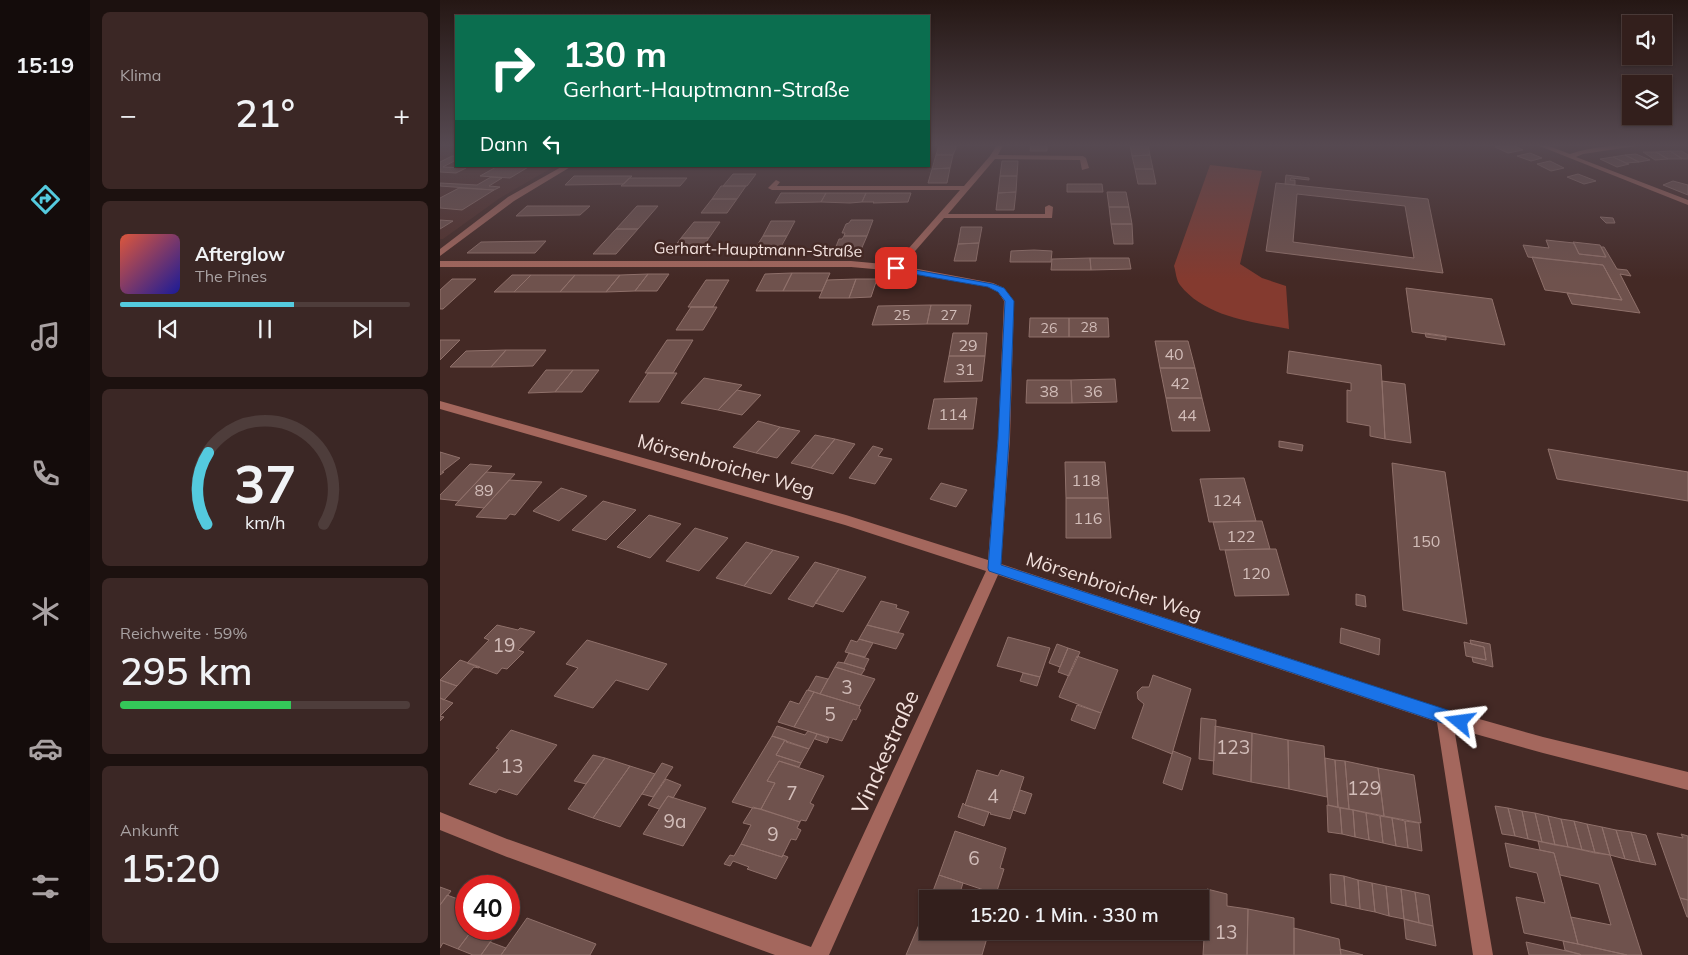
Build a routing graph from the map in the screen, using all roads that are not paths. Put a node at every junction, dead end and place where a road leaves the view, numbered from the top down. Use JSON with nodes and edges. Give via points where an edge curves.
{"nodes":[{"id":1,"x":528,"y":190,"type":"edge"},
{"id":2,"x":964,"y":190,"type":"edge"},
{"id":3,"x":1651,"y":190,"type":"edge"},
{"id":4,"x":1688,"y":204,"type":"edge"},
{"id":5,"x":1049,"y":207,"type":"dead end"},
{"id":6,"x":940,"y":216,"type":"junction"},
{"id":7,"x":440,"y":253,"type":"edge"},
{"id":8,"x":440,"y":264,"type":"edge"},
{"id":9,"x":896,"y":268,"type":"junction"},
{"id":10,"x":440,"y":405,"type":"edge"},
{"id":11,"x":994,"y":568,"type":"junction"},
{"id":12,"x":1444,"y":717,"type":"junction"},
{"id":13,"x":1688,"y":781,"type":"edge"},
{"id":14,"x":440,"y":822,"type":"edge"},
{"id":15,"x":804,"y":955,"type":"edge"},
{"id":16,"x":818,"y":955,"type":"edge"},
{"id":17,"x":1483,"y":955,"type":"edge"}],
"edges":[{"from":1,"to":7,"type":"street"},
{"from":2,"to":6,"type":"street"},
{"from":3,"to":4,"type":"street"},
{"from":5,"to":6,"type":"street","via":[[1049,216]]},
{"from":6,"to":9,"type":"street"},
{"from":8,"to":9,"type":"street","name":"Gerhart-Hauptmann-Straße","via":[[826,262]]},
{"from":9,"to":11,"type":"street","name":"Gerhart-Hauptmann-Straße","via":[[990,285],[1001,290],[1009,301],[1004,439]]},
{"from":10,"to":11,"type":"street","name":"Mörsenbroicher Weg","via":[[846,520]]},
{"from":11,"to":12,"type":"street","name":"Mörsenbroicher Weg"},
{"from":11,"to":16,"type":"street","name":"Vinckestraße"},
{"from":12,"to":13,"type":"street","name":"Mörsenbroicher Weg"},
{"from":12,"to":17,"type":"street"},
{"from":14,"to":15,"type":"street"}]}
